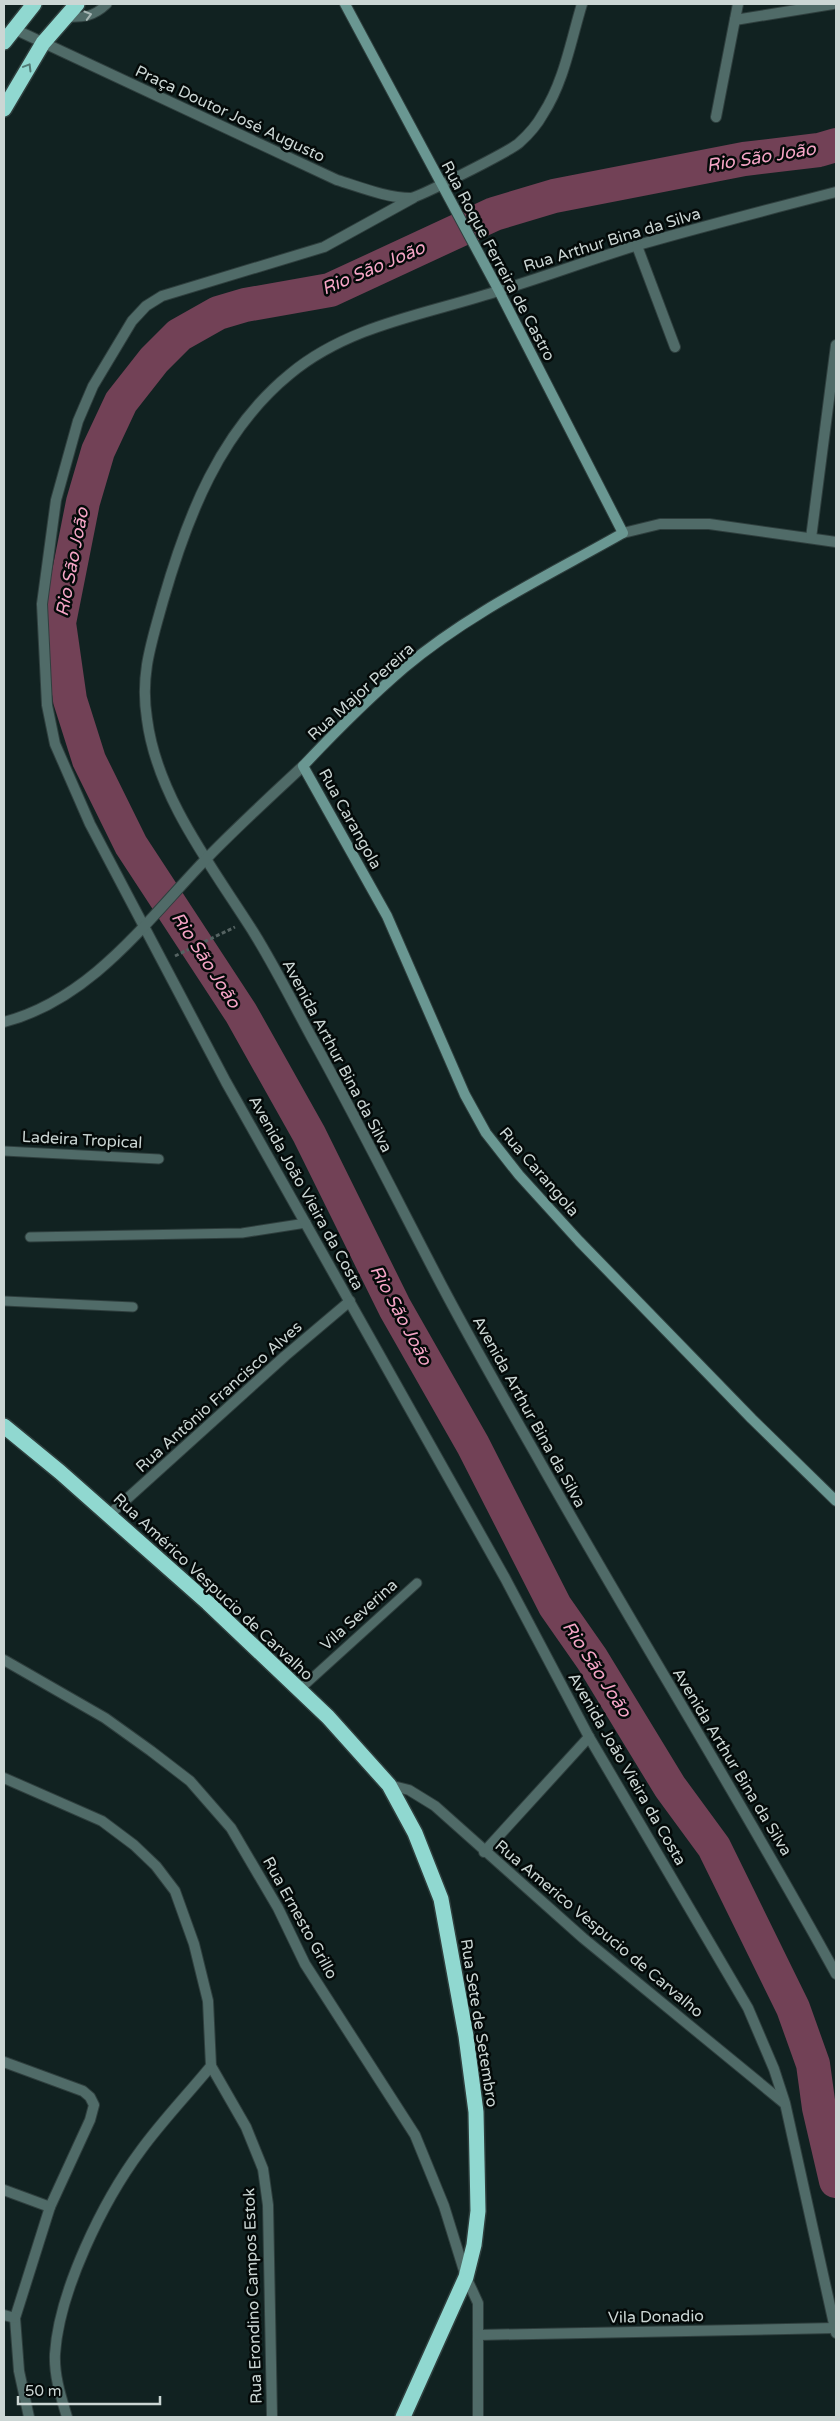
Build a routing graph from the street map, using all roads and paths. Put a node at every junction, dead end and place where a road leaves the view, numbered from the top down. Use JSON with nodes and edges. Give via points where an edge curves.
{"nodes":[{"id":1,"x":34,"y":4,"type":"edge"},
{"id":2,"x":77,"y":4,"type":"edge"},
{"id":3,"x":106,"y":4,"type":"edge"},
{"id":4,"x":345,"y":4,"type":"edge"},
{"id":5,"x":582,"y":4,"type":"edge"},
{"id":6,"x":738,"y":4,"type":"edge"},
{"id":7,"x":833,"y":4,"type":"edge"},
{"id":8,"x":65,"y":17,"type":"junction"},
{"id":9,"x":735,"y":20,"type":"junction"},
{"id":10,"x":12,"y":28,"type":"junction"},
{"id":11,"x":4,"y":42,"type":"edge"},
{"id":12,"x":43,"y":43,"type":"junction"},
{"id":13,"x":4,"y":109,"type":"edge"},
{"id":14,"x":716,"y":117,"type":"dead end"},
{"id":15,"x":440,"y":184,"type":"junction"},
{"id":16,"x":836,"y":192,"type":"edge"},
{"id":17,"x":412,"y":198,"type":"junction"},
{"id":18,"x":637,"y":246,"type":"junction"},
{"id":19,"x":499,"y":291,"type":"junction"},
{"id":20,"x":836,"y":345,"type":"edge"},
{"id":21,"x":676,"y":347,"type":"dead end"},
{"id":22,"x":623,"y":533,"type":"junction"},
{"id":23,"x":811,"y":538,"type":"junction"},
{"id":24,"x":836,"y":542,"type":"edge"},
{"id":25,"x":303,"y":766,"type":"junction"},
{"id":26,"x":206,"y":858,"type":"junction"},
{"id":27,"x":146,"y":927,"type":"junction"},
{"id":28,"x":227,"y":931,"type":"dead end"},
{"id":29,"x":182,"y":952,"type":"dead end"},
{"id":30,"x":4,"y":1022,"type":"edge"},
{"id":31,"x":4,"y":1151,"type":"edge"},
{"id":32,"x":159,"y":1159,"type":"dead end"},
{"id":33,"x":306,"y":1223,"type":"junction"},
{"id":34,"x":30,"y":1237,"type":"dead end"},
{"id":35,"x":4,"y":1301,"type":"edge"},
{"id":36,"x":350,"y":1301,"type":"junction"},
{"id":37,"x":133,"y":1307,"type":"dead end"},
{"id":38,"x":4,"y":1426,"type":"edge"},
{"id":39,"x":836,"y":1501,"type":"edge"},
{"id":40,"x":109,"y":1515,"type":"junction"},
{"id":41,"x":417,"y":1583,"type":"dead end"},
{"id":42,"x":4,"y":1660,"type":"edge"},
{"id":43,"x":299,"y":1690,"type":"junction"},
{"id":44,"x":590,"y":1737,"type":"junction"},
{"id":45,"x":4,"y":1778,"type":"edge"},
{"id":46,"x":389,"y":1785,"type":"junction"},
{"id":47,"x":484,"y":1852,"type":"junction"},
{"id":48,"x":836,"y":1974,"type":"edge"},
{"id":49,"x":4,"y":2062,"type":"edge"},
{"id":50,"x":211,"y":2066,"type":"junction"},
{"id":51,"x":785,"y":2103,"type":"junction"},
{"id":52,"x":4,"y":2190,"type":"edge"},
{"id":53,"x":50,"y":2207,"type":"junction"},
{"id":54,"x":466,"y":2277,"type":"junction"},
{"id":55,"x":4,"y":2315,"type":"edge"},
{"id":56,"x":15,"y":2318,"type":"junction"},
{"id":57,"x":835,"y":2331,"type":"edge"},
{"id":58,"x":478,"y":2335,"type":"junction"},
{"id":59,"x":29,"y":2417,"type":"edge"},
{"id":60,"x":67,"y":2417,"type":"edge"},
{"id":61,"x":272,"y":2417,"type":"edge"},
{"id":62,"x":403,"y":2417,"type":"edge"},
{"id":63,"x":478,"y":2417,"type":"edge"}],
"edges":[{"from":1,"to":10,"type":"highway"},
{"from":2,"to":8,"type":"highway"},
{"from":8,"to":3,"type":"lane","one_way":true,"via":[[86,18],[99,12]]},
{"from":4,"to":15,"type":"street","name":"Rua Roque Ferreira de Castro"},
{"from":5,"to":15,"type":"street","via":[[558,83],[535,126],[502,155]]},
{"from":6,"to":9,"type":"street"},
{"from":7,"to":9,"type":"street"},
{"from":8,"to":12,"type":"highway"},
{"from":9,"to":14,"type":"street"},
{"from":10,"to":11,"type":"highway"},
{"from":10,"to":12,"type":"street","name":"Praça Doutor José Augusto"},
{"from":13,"to":12,"type":"highway","one_way":true},
{"from":12,"to":17,"type":"street","name":"Praça Doutor José Augusto","via":[[337,180]]},
{"from":15,"to":17,"type":"street"},
{"from":15,"to":19,"type":"street","name":"Rua Roque Ferreira de Castro"},
{"from":16,"to":18,"type":"street","name":"Rua Arthur Bina da Silva"},
{"from":17,"to":27,"type":"street","name":"Avenida João Vieira da Costa","via":[[324,247],[162,296],[146,306],[132,321],[94,386],[78,421],[56,500],[42,604],[46,706],[55,744],[86,815]]},
{"from":18,"to":19,"type":"street","name":"Rua Arthur Bina da Silva"},
{"from":18,"to":21,"type":"street"},
{"from":19,"to":22,"type":"street","name":"Rua Roque Ferreira de Castro"},
{"from":19,"to":26,"type":"street","name":"Rua Arthur Bina da Silva","via":[[394,320],[339,341],[289,374],[243,422],[208,476],[178,547],[145,663],[145,711],[150,742],[163,782]]},
{"from":20,"to":23,"type":"street"},
{"from":22,"to":23,"type":"street","name":"Rua Major Pereira","via":[[660,524],[709,524]]},
{"from":22,"to":25,"type":"street","name":"Rua Major Pereira","via":[[469,621],[405,667]]},
{"from":23,"to":24,"type":"street","name":"Rua Major Pereira"},
{"from":25,"to":26,"type":"street","name":"Rua Major Pereira"},
{"from":25,"to":39,"type":"street","name":"Rua Carangola","via":[[387,916],[465,1095],[486,1133],[519,1175],[580,1241]]},
{"from":26,"to":27,"type":"street","name":"Rua Major Pereira"},
{"from":26,"to":48,"type":"street","name":"Avenida Arthur Bina da Silva","via":[[299,1013],[445,1291],[610,1586],[778,1868]]},
{"from":27,"to":30,"type":"street","name":"Rua Major Pereira","via":[[86,980],[45,1007]]},
{"from":27,"to":33,"type":"street","name":"Avenida João Vieira da Costa","via":[[226,1082]]},
{"from":28,"to":29,"type":"path"},
{"from":31,"to":32,"type":"lane","name":"Ladeira Tropical"},
{"from":33,"to":34,"type":"lane","via":[[242,1233]]},
{"from":33,"to":36,"type":"street","name":"Avenida João Vieira da Costa"},
{"from":35,"to":37,"type":"lane"},
{"from":36,"to":40,"type":"street","name":"Rua Antônio Francisco Alves"},
{"from":36,"to":44,"type":"street","name":"Avenida João Vieira da Costa"},
{"from":38,"to":40,"type":"highway","name":"Rua Américo Vespucio de Carvalho"},
{"from":40,"to":43,"type":"highway","name":"Rua Américo Vespucio de Carvalho"},
{"from":41,"to":43,"type":"lane","name":"Vila Severina"},
{"from":42,"to":54,"type":"street","name":"Rua Ernesto Grillo","via":[[105,1718],[151,1751],[190,1781],[231,1828],[278,1908],[306,1964],[415,2135],[444,2206]]},
{"from":43,"to":46,"type":"highway","name":"Rua Américo Vespucio de Carvalho"},
{"from":44,"to":47,"type":"street"},
{"from":44,"to":51,"type":"street","name":"Avenida João Vieira da Costa","via":[[748,2008]]},
{"from":45,"to":50,"type":"street","via":[[102,1822],[140,1850],[175,1891],[194,1944],[208,2001]]},
{"from":46,"to":47,"type":"street","name":"Rua Americo Vespucio de Carvalho","via":[[424,1798]]},
{"from":46,"to":54,"type":"highway","name":"Rua Sete de Setembro","via":[[415,1834],[442,1899],[466,2036],[476,2112],[478,2211]]},
{"from":47,"to":51,"type":"street","name":"Rua Americo Vespucio de Carvalho","via":[[583,1938]]},
{"from":49,"to":53,"type":"street","via":[[83,2091],[94,2105]]},
{"from":50,"to":60,"type":"street","via":[[140,2150],[91,2238],[68,2294],[59,2323],[55,2356],[57,2386]]},
{"from":50,"to":61,"type":"street","name":"Rua Erondino Campos Estok","via":[[246,2127],[263,2168],[268,2205]]},
{"from":51,"to":57,"type":"street","name":"Avenida João Vieira da Costa"},
{"from":52,"to":53,"type":"street"},
{"from":53,"to":56,"type":"street"},
{"from":54,"to":58,"type":"street","name":"Rua Ernesto Grillo","via":[[478,2302]]},
{"from":54,"to":62,"type":"highway","name":"Rua Sete de Setembro"},
{"from":55,"to":56,"type":"street"},
{"from":56,"to":59,"type":"street","via":[[19,2370]]},
{"from":57,"to":58,"type":"street","name":"Vila Donadio"},
{"from":58,"to":63,"type":"street","name":"Rua Ernesto Grillo"}]}
